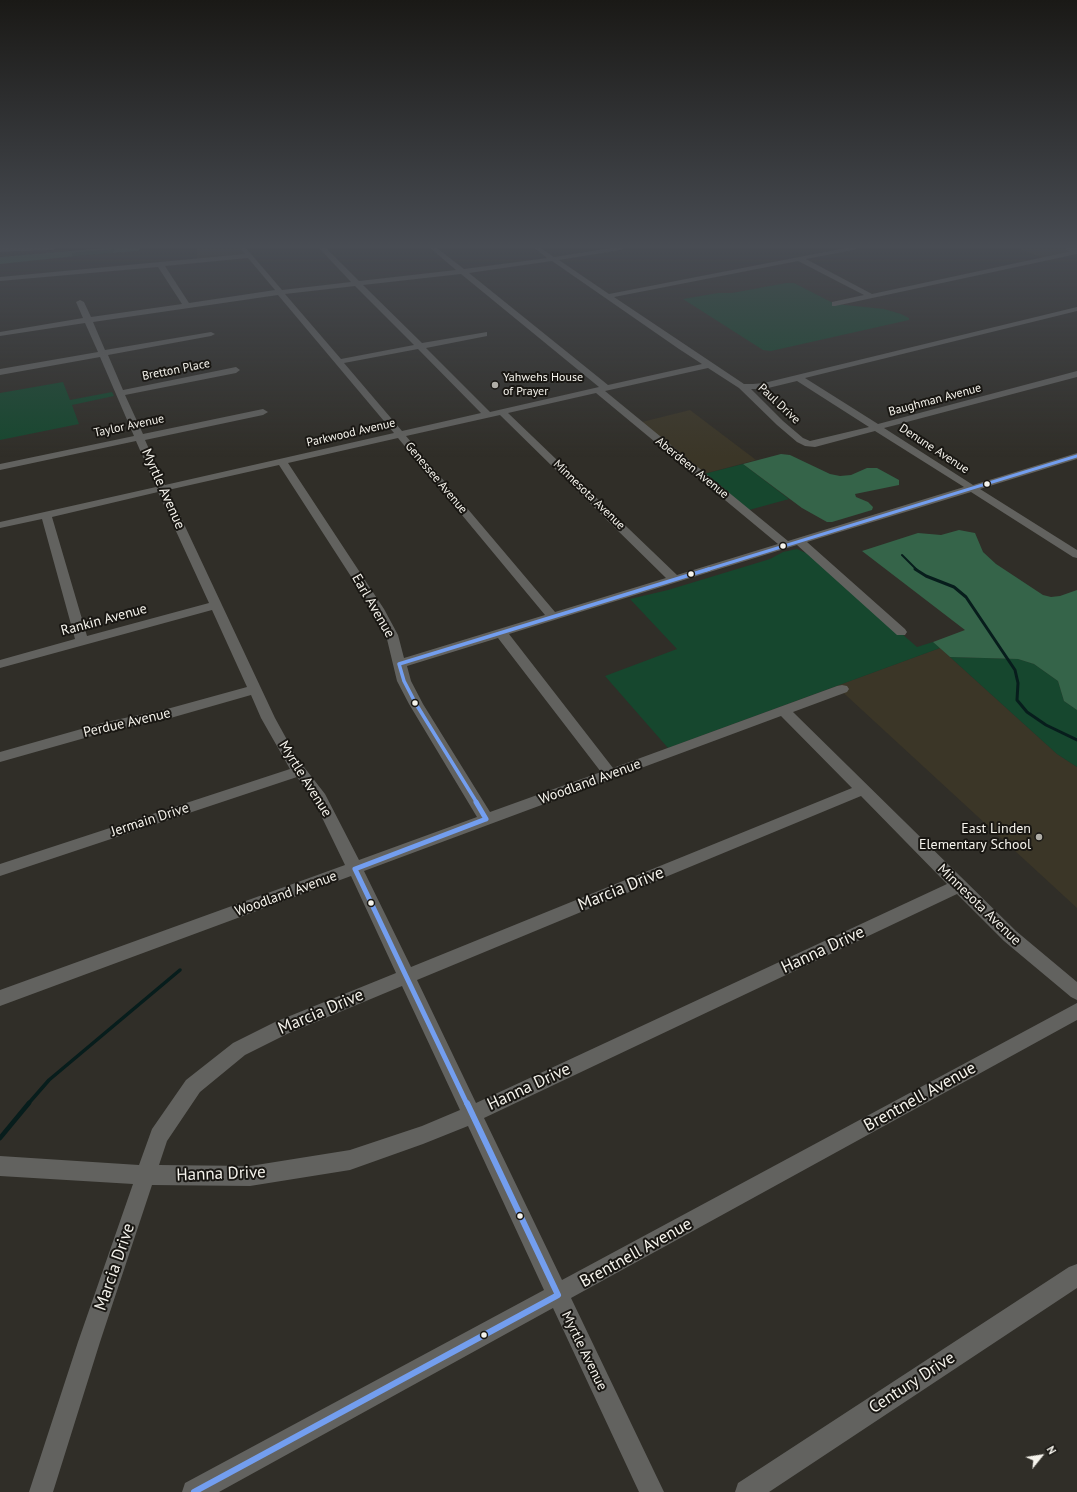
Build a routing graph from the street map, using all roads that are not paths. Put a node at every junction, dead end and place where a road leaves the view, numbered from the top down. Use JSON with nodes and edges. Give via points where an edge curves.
{"nodes":[{"id":1,"x":103,"y":318,"type":"edge"},
{"id":2,"x":301,"y":318,"type":"edge"},
{"id":3,"x":391,"y":318,"type":"edge"},
{"id":4,"x":517,"y":318,"type":"edge"},
{"id":5,"x":639,"y":318,"type":"edge"},
{"id":6,"x":1041,"y":318,"type":"edge"},
{"id":7,"x":87,"y":320,"type":"junction"},
{"id":8,"x":0,"y":334,"type":"edge"},
{"id":9,"x":211,"y":334,"type":"dead end"},
{"id":10,"x":484,"y":334,"type":"dead end"},
{"id":11,"x":419,"y":346,"type":"junction"},
{"id":12,"x":102,"y":354,"type":"junction"},
{"id":13,"x":338,"y":362,"type":"junction"},
{"id":14,"x":708,"y":365,"type":"junction"},
{"id":15,"x":236,"y":370,"type":"dead end"},
{"id":16,"x":0,"y":372,"type":"edge"},
{"id":17,"x":1077,"y":374,"type":"edge"},
{"id":18,"x":797,"y":377,"type":"junction"},
{"id":19,"x":742,"y":386,"type":"junction"},
{"id":20,"x":602,"y":389,"type":"junction"},
{"id":21,"x":120,"y":393,"type":"junction"},
{"id":22,"x":263,"y":412,"type":"dead end"},
{"id":23,"x":502,"y":412,"type":"junction"},
{"id":24,"x":488,"y":415,"type":"junction"},
{"id":25,"x":877,"y":428,"type":"junction"},
{"id":26,"x":400,"y":435,"type":"junction"},
{"id":27,"x":140,"y":437,"type":"junction"},
{"id":28,"x":800,"y":440,"type":"joint"},
{"id":29,"x":1077,"y":456,"type":"edge"},
{"id":30,"x":282,"y":462,"type":"junction"},
{"id":31,"x":0,"y":467,"type":"edge"},
{"id":32,"x":972,"y":488,"type":"junction"},
{"id":33,"x":162,"y":489,"type":"junction"},
{"id":34,"x":46,"y":515,"type":"junction"},
{"id":35,"x":0,"y":525,"type":"edge"},
{"id":36,"x":799,"y":541,"type":"junction"},
{"id":37,"x":786,"y":545,"type":"junction"},
{"id":38,"x":1077,"y":555,"type":"edge"},
{"id":39,"x":675,"y":580,"type":"junction"},
{"id":40,"x":216,"y":605,"type":"junction"},
{"id":41,"x":553,"y":617,"type":"junction"},
{"id":42,"x":901,"y":632,"type":"dead end"},
{"id":43,"x":501,"y":633,"type":"junction"},
{"id":44,"x":82,"y":642,"type":"junction"},
{"id":45,"x":0,"y":664,"type":"edge"},
{"id":46,"x":399,"y":664,"type":"junction"},
{"id":47,"x":255,"y":689,"type":"junction"},
{"id":48,"x":842,"y":690,"type":"dead end"},
{"id":49,"x":784,"y":711,"type":"junction"},
{"id":50,"x":0,"y":757,"type":"edge"},
{"id":51,"x":300,"y":771,"type":"junction"},
{"id":52,"x":610,"y":774,"type":"junction"},
{"id":53,"x":862,"y":790,"type":"junction"},
{"id":54,"x":486,"y":820,"type":"junction"},
{"id":55,"x":355,"y":869,"type":"junction"},
{"id":56,"x":0,"y":870,"type":"edge"},
{"id":57,"x":958,"y":886,"type":"junction"},
{"id":58,"x":406,"y":977,"type":"junction"},
{"id":59,"x":1077,"y":992,"type":"edge"},
{"id":60,"x":0,"y":998,"type":"edge"},
{"id":61,"x":1077,"y":1012,"type":"edge"},
{"id":62,"x":473,"y":1114,"type":"junction"},
{"id":63,"x":0,"y":1166,"type":"edge"},
{"id":64,"x":146,"y":1175,"type":"junction"},
{"id":65,"x":1077,"y":1274,"type":"edge"},
{"id":66,"x":558,"y":1295,"type":"junction"},
{"id":67,"x":41,"y":1492,"type":"edge"},
{"id":68,"x":194,"y":1492,"type":"edge"},
{"id":69,"x":652,"y":1492,"type":"edge"},
{"id":70,"x":747,"y":1492,"type":"edge"}],
"edges":[{"from":1,"to":7,"type":"street"},
{"from":2,"to":13,"type":"street","name":"Genessee Avenue"},
{"from":3,"to":11,"type":"street"},
{"from":4,"to":20,"type":"street","name":"Aberdeen Avenue"},
{"from":5,"to":14,"type":"street"},
{"from":6,"to":18,"type":"street"},
{"from":7,"to":8,"type":"street"},
{"from":7,"to":12,"type":"street","name":"Myrtle Avenue"},
{"from":9,"to":12,"type":"street"},
{"from":10,"to":11,"type":"street"},
{"from":11,"to":13,"type":"street"},
{"from":11,"to":24,"type":"street"},
{"from":12,"to":16,"type":"street"},
{"from":12,"to":21,"type":"street","name":"Myrtle Avenue"},
{"from":13,"to":26,"type":"street","name":"Genessee Avenue"},
{"from":14,"to":19,"type":"street"},
{"from":14,"to":20,"type":"street","name":"Parkwood Avenue"},
{"from":15,"to":21,"type":"street","name":"Bretton Place"},
{"from":17,"to":25,"type":"street","name":"Baughman Avenue"},
{"from":18,"to":19,"type":"street","via":[[764,386]]},
{"from":18,"to":25,"type":"street","name":"Denune Avenue"},
{"from":19,"to":28,"type":"street","name":"Paul Drive"},
{"from":20,"to":23,"type":"street","name":"Parkwood Avenue"},
{"from":20,"to":37,"type":"street","name":"Aberdeen Avenue"},
{"from":21,"to":27,"type":"street","name":"Myrtle Avenue"},
{"from":22,"to":27,"type":"street","name":"Taylor Avenue"},
{"from":23,"to":24,"type":"street","name":"Parkwood Avenue"},
{"from":23,"to":39,"type":"street","name":"Minnesota Avenue"},
{"from":24,"to":26,"type":"street","name":"Parkwood Avenue"},
{"from":25,"to":28,"type":"street","name":"Baughman Avenue","via":[[815,444]]},
{"from":25,"to":32,"type":"street","name":"Denune Avenue"},
{"from":26,"to":30,"type":"street","name":"Parkwood Avenue"},
{"from":26,"to":41,"type":"street","name":"Genessee Avenue"},
{"from":27,"to":31,"type":"street","name":"Taylor Avenue"},
{"from":27,"to":33,"type":"street","name":"Myrtle Avenue"},
{"from":29,"to":32,"type":"street"},
{"from":30,"to":33,"type":"street","name":"Parkwood Avenue"},
{"from":30,"to":46,"type":"street","name":"Earl Avenue","via":[[378,609],[392,635]]},
{"from":32,"to":36,"type":"street"},
{"from":32,"to":38,"type":"street","name":"Denune Avenue"},
{"from":33,"to":34,"type":"street","name":"Parkwood Avenue"},
{"from":33,"to":40,"type":"street","name":"Myrtle Avenue"},
{"from":34,"to":35,"type":"street","name":"Parkwood Avenue"},
{"from":34,"to":44,"type":"street"},
{"from":36,"to":37,"type":"street"},
{"from":36,"to":42,"type":"street"},
{"from":37,"to":39,"type":"street"},
{"from":39,"to":41,"type":"street"},
{"from":40,"to":44,"type":"street","name":"Rankin Avenue"},
{"from":40,"to":47,"type":"street","name":"Myrtle Avenue"},
{"from":41,"to":43,"type":"street"},
{"from":43,"to":46,"type":"street"},
{"from":43,"to":52,"type":"street"},
{"from":44,"to":45,"type":"street","name":"Rankin Avenue"},
{"from":46,"to":54,"type":"street","name":"Earl Avenue","via":[[404,681],[416,704]]},
{"from":47,"to":50,"type":"street","name":"Perdue Avenue"},
{"from":47,"to":51,"type":"street","name":"Myrtle Avenue","via":[[268,718]]},
{"from":48,"to":49,"type":"street","name":"Woodland Avenue"},
{"from":49,"to":52,"type":"street","name":"Woodland Avenue"},
{"from":49,"to":53,"type":"street","name":"Minnesota Avenue"},
{"from":51,"to":55,"type":"street","name":"Myrtle Avenue","via":[[320,798]]},
{"from":51,"to":56,"type":"street","name":"Jermain Drive"},
{"from":52,"to":54,"type":"street","name":"Woodland Avenue"},
{"from":53,"to":57,"type":"street","name":"Minnesota Avenue"},
{"from":53,"to":58,"type":"street","name":"Marcia Drive"},
{"from":54,"to":55,"type":"street","name":"Woodland Avenue"},
{"from":55,"to":58,"type":"street","name":"Myrtle Avenue"},
{"from":55,"to":60,"type":"street","name":"Woodland Avenue"},
{"from":57,"to":59,"type":"street","name":"Minnesota Avenue","via":[[1010,936]]},
{"from":57,"to":62,"type":"street","name":"Hanna Drive"},
{"from":58,"to":62,"type":"street","name":"Myrtle Avenue"},
{"from":58,"to":64,"type":"street","name":"Marcia Drive","via":[[238,1048],[193,1086],[159,1136]]},
{"from":61,"to":66,"type":"street","name":"Brentnell Avenue"},
{"from":62,"to":64,"type":"street","name":"Hanna Drive","via":[[423,1135],[350,1160],[250,1176]]},
{"from":62,"to":66,"type":"street","name":"Myrtle Avenue"},
{"from":63,"to":64,"type":"street","name":"Hanna Drive"},
{"from":64,"to":67,"type":"street","name":"Marcia Drive"},
{"from":65,"to":70,"type":"street","name":"Century Drive"},
{"from":66,"to":68,"type":"street","name":"Brentnell Avenue"},
{"from":66,"to":69,"type":"street","name":"Myrtle Avenue"}]}
